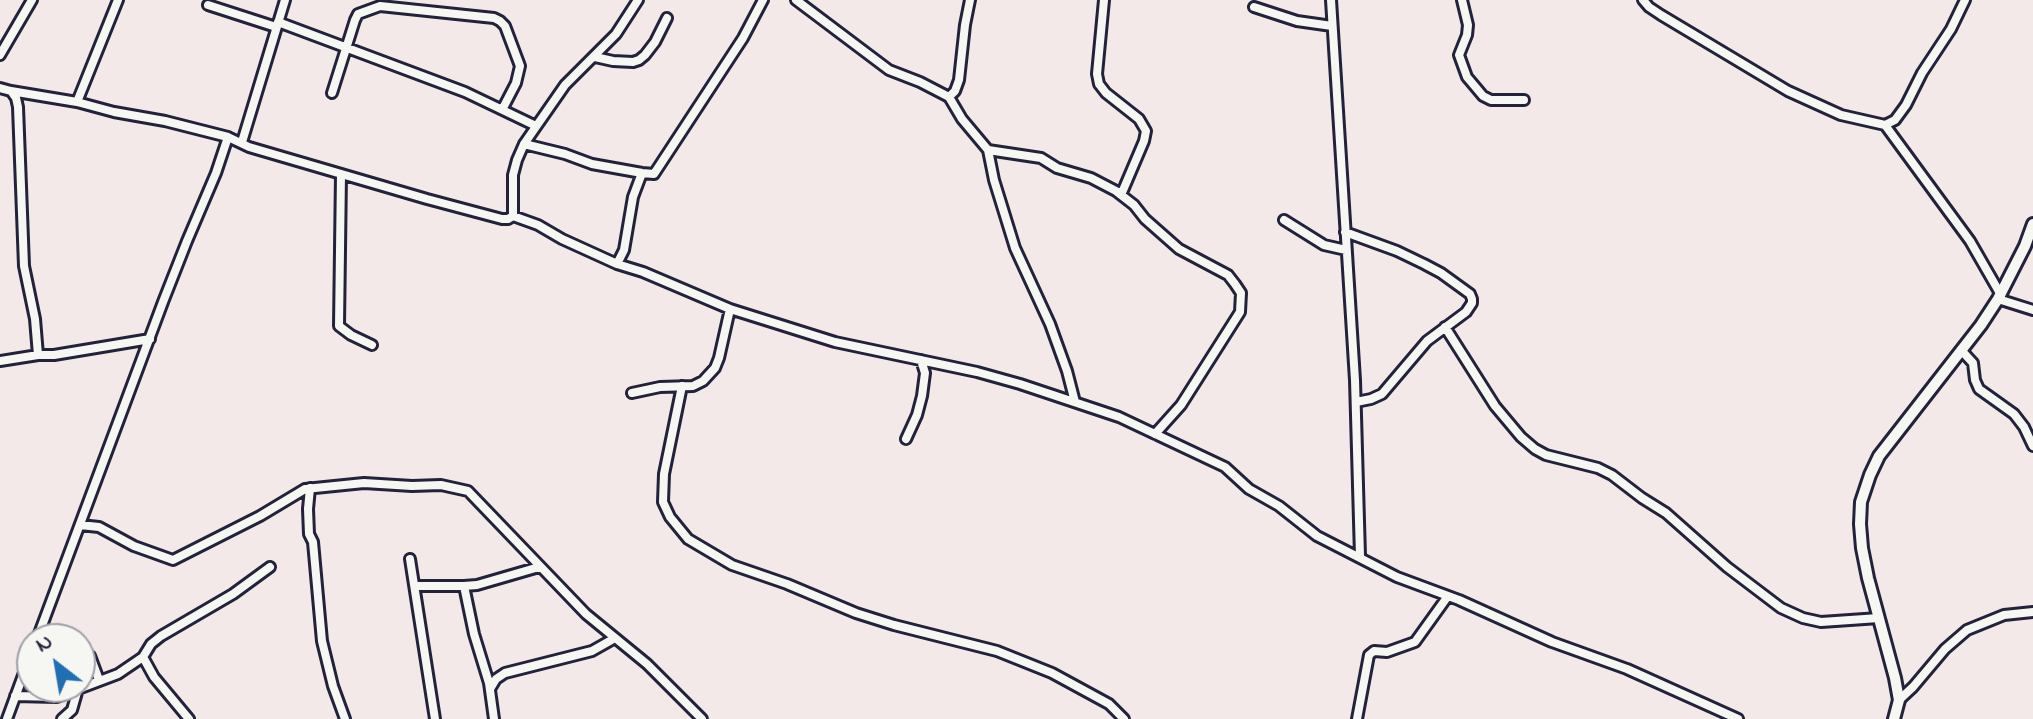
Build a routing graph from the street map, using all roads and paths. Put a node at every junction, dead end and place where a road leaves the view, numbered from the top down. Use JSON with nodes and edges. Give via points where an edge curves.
{"nodes":[{"id":1,"x":32,"y":0,"type":"edge"},
{"id":2,"x":118,"y":0,"type":"edge"},
{"id":3,"x":285,"y":0,"type":"edge"},
{"id":4,"x":638,"y":0,"type":"edge"},
{"id":5,"x":763,"y":0,"type":"edge"},
{"id":6,"x":796,"y":0,"type":"edge"},
{"id":7,"x":970,"y":0,"type":"edge"},
{"id":8,"x":1104,"y":0,"type":"edge"},
{"id":9,"x":1331,"y":0,"type":"edge"},
{"id":10,"x":1462,"y":0,"type":"edge"},
{"id":11,"x":1643,"y":0,"type":"edge"},
{"id":12,"x":1965,"y":0,"type":"edge"},
{"id":13,"x":208,"y":5,"type":"dead end"},
{"id":14,"x":1254,"y":7,"type":"dead end"},
{"id":15,"x":667,"y":18,"type":"dead end"},
{"id":16,"x":277,"y":25,"type":"junction"},
{"id":17,"x":1332,"y":26,"type":"junction"},
{"id":18,"x":346,"y":46,"type":"junction"},
{"id":19,"x":0,"y":55,"type":"edge"},
{"id":20,"x":595,"y":57,"type":"junction"},
{"id":21,"x":0,"y":88,"type":"edge"},
{"id":22,"x":11,"y":91,"type":"junction"},
{"id":23,"x":332,"y":93,"type":"dead end"},
{"id":24,"x":949,"y":97,"type":"junction"},
{"id":25,"x":1524,"y":100,"type":"dead end"},
{"id":26,"x":77,"y":102,"type":"junction"},
{"id":27,"x":503,"y":108,"type":"junction"},
{"id":28,"x":1885,"y":125,"type":"junction"},
{"id":29,"x":536,"y":126,"type":"junction"},
{"id":30,"x":228,"y":137,"type":"junction"},
{"id":31,"x":242,"y":142,"type":"junction"},
{"id":32,"x":524,"y":144,"type":"junction"},
{"id":33,"x":988,"y":150,"type":"junction"},
{"id":34,"x":642,"y":173,"type":"junction"},
{"id":35,"x":341,"y":174,"type":"junction"},
{"id":36,"x":1121,"y":195,"type":"junction"},
{"id":37,"x":513,"y":216,"type":"junction"},
{"id":38,"x":1284,"y":220,"type":"dead end"},
{"id":39,"x":2033,"y":224,"type":"edge"},
{"id":40,"x":1345,"y":232,"type":"junction"},
{"id":41,"x":1346,"y":250,"type":"junction"},
{"id":42,"x":617,"y":264,"type":"junction"},
{"id":43,"x":2000,"y":297,"type":"junction"},
{"id":44,"x":730,"y":309,"type":"junction"},
{"id":45,"x":2033,"y":310,"type":"edge"},
{"id":46,"x":1445,"y":327,"type":"junction"},
{"id":47,"x":150,"y":339,"type":"junction"},
{"id":48,"x":372,"y":345,"type":"dead end"},
{"id":49,"x":1961,"y":350,"type":"junction"},
{"id":50,"x":38,"y":355,"type":"junction"},
{"id":51,"x":921,"y":360,"type":"junction"},
{"id":52,"x":0,"y":361,"type":"edge"},
{"id":53,"x":682,"y":386,"type":"junction"},
{"id":54,"x":632,"y":393,"type":"dead end"},
{"id":55,"x":1075,"y":402,"type":"junction"},
{"id":56,"x":1356,"y":402,"type":"junction"},
{"id":57,"x":1155,"y":434,"type":"junction"},
{"id":58,"x":906,"y":439,"type":"dead end"},
{"id":59,"x":2033,"y":446,"type":"edge"},
{"id":60,"x":310,"y":488,"type":"junction"},
{"id":61,"x":80,"y":525,"type":"junction"},
{"id":62,"x":1360,"y":556,"type":"junction"},
{"id":63,"x":410,"y":559,"type":"dead end"},
{"id":64,"x":270,"y":567,"type":"dead end"},
{"id":65,"x":539,"y":567,"type":"junction"},
{"id":66,"x":415,"y":586,"type":"junction"},
{"id":67,"x":464,"y":586,"type":"junction"},
{"id":68,"x":1448,"y":596,"type":"junction"},
{"id":69,"x":2033,"y":612,"type":"edge"},
{"id":70,"x":1879,"y":618,"type":"junction"},
{"id":71,"x":43,"y":623,"type":"edge"},
{"id":72,"x":615,"y":638,"type":"junction"},
{"id":73,"x":143,"y":657,"type":"junction"},
{"id":74,"x":96,"y":672,"type":"edge"},
{"id":75,"x":99,"y":680,"type":"junction"},
{"id":76,"x":96,"y":681,"type":"edge"},
{"id":77,"x":490,"y":689,"type":"junction"},
{"id":78,"x":15,"y":696,"type":"edge"},
{"id":79,"x":1899,"y":700,"type":"junction"},
{"id":80,"x":74,"y":703,"type":"edge"},
{"id":81,"x":7,"y":719,"type":"edge"},
{"id":82,"x":62,"y":719,"type":"edge"},
{"id":83,"x":189,"y":719,"type":"edge"},
{"id":84,"x":345,"y":719,"type":"edge"},
{"id":85,"x":435,"y":719,"type":"edge"},
{"id":86,"x":494,"y":719,"type":"edge"},
{"id":87,"x":702,"y":719,"type":"edge"},
{"id":88,"x":1124,"y":719,"type":"edge"},
{"id":89,"x":1357,"y":719,"type":"edge"},
{"id":90,"x":1738,"y":719,"type":"edge"},
{"id":91,"x":1894,"y":719,"type":"edge"}],
"edges":[{"from":1,"to":19,"type":"street"},
{"from":2,"to":26,"type":"street"},
{"from":3,"to":16,"type":"street"},
{"from":4,"to":20,"type":"street"},
{"from":5,"to":34,"type":"street","via":[[659,169]]},
{"from":6,"to":24,"type":"street","via":[[889,70]]},
{"from":7,"to":24,"type":"street","via":[[959,80]]},
{"from":8,"to":36,"type":"street","via":[[1099,84],[1146,131]]},
{"from":9,"to":17,"type":"street"},
{"from":10,"to":25,"type":"street","via":[[1468,25],[1459,55],[1467,77],[1491,100]]},
{"from":11,"to":28,"type":"street","via":[[1788,91],[1841,115]]},
{"from":12,"to":28,"type":"street","via":[[1906,105]]},
{"from":13,"to":16,"type":"street"},
{"from":14,"to":17,"type":"street"},
{"from":15,"to":20,"type":"street","via":[[639,60]]},
{"from":16,"to":18,"type":"street"},
{"from":16,"to":31,"type":"street"},
{"from":17,"to":40,"type":"street"},
{"from":18,"to":23,"type":"street"},
{"from":18,"to":27,"type":"street"},
{"from":18,"to":27,"type":"street","via":[[358,14],[380,6],[494,18],[505,26],[520,66]]},
{"from":20,"to":29,"type":"street","via":[[565,85]]},
{"from":21,"to":22,"type":"street"},
{"from":22,"to":26,"type":"street"},
{"from":22,"to":50,"type":"street","via":[[18,107],[24,266]]},
{"from":24,"to":33,"type":"street"},
{"from":26,"to":30,"type":"street"},
{"from":27,"to":29,"type":"street"},
{"from":28,"to":43,"type":"street","via":[[1970,241]]},
{"from":29,"to":32,"type":"street"},
{"from":30,"to":31,"type":"street"},
{"from":30,"to":47,"type":"street"},
{"from":31,"to":35,"type":"street"},
{"from":32,"to":34,"type":"street"},
{"from":32,"to":37,"type":"street","via":[[513,175]]},
{"from":33,"to":36,"type":"street","via":[[1041,158]]},
{"from":33,"to":55,"type":"street","via":[[1015,248],[1050,324]]},
{"from":34,"to":42,"type":"street"},
{"from":35,"to":37,"type":"street","via":[[488,216]]},
{"from":35,"to":48,"type":"street","via":[[339,326]]},
{"from":36,"to":57,"type":"street","via":[[1179,249],[1228,275],[1241,293],[1240,312],[1231,328],[1181,405]]},
{"from":37,"to":42,"type":"street"},
{"from":38,"to":41,"type":"street","via":[[1324,245]]},
{"from":39,"to":43,"type":"main road"},
{"from":40,"to":41,"type":"street"},
{"from":40,"to":46,"type":"street","via":[[1424,264],[1470,294],[1466,312]]},
{"from":41,"to":56,"type":"street"},
{"from":42,"to":44,"type":"street"},
{"from":43,"to":45,"type":"street"},
{"from":43,"to":49,"type":"main road"},
{"from":44,"to":51,"type":"street","via":[[835,342]]},
{"from":44,"to":53,"type":"street","via":[[715,368],[698,384]]},
{"from":46,"to":56,"type":"street","via":[[1382,394]]},
{"from":46,"to":70,"type":"street","via":[[1495,406],[1535,449],[1612,475],[1781,608],[1821,622]]},
{"from":47,"to":50,"type":"street"},
{"from":47,"to":61,"type":"street"},
{"from":49,"to":59,"type":"street","via":[[1973,363],[1979,389],[2014,414]]},
{"from":49,"to":70,"type":"main road","via":[[1879,456],[1861,502],[1862,548]]},
{"from":50,"to":52,"type":"street"},
{"from":51,"to":55,"type":"street"},
{"from":51,"to":58,"type":"street","via":[[922,396]]},
{"from":53,"to":54,"type":"street"},
{"from":53,"to":88,"type":"street","via":[[663,502],[688,539],[732,565],[856,613],[997,651],[1052,673],[1109,704]]},
{"from":55,"to":57,"type":"street"},
{"from":56,"to":62,"type":"street"},
{"from":57,"to":62,"type":"street","via":[[1225,467],[1317,536]]},
{"from":60,"to":61,"type":"street","via":[[173,560],[99,527]]},
{"from":60,"to":65,"type":"street","via":[[364,483],[468,491]]},
{"from":60,"to":84,"type":"street","via":[[309,534],[322,641]]},
{"from":61,"to":71,"type":"street"},
{"from":62,"to":68,"type":"street"},
{"from":63,"to":66,"type":"street"},
{"from":64,"to":73,"type":"street","via":[[161,636]]},
{"from":65,"to":67,"type":"street"},
{"from":65,"to":72,"type":"street"},
{"from":66,"to":67,"type":"street"},
{"from":66,"to":85,"type":"street"},
{"from":67,"to":77,"type":"street"},
{"from":68,"to":89,"type":"street","via":[[1415,642],[1369,655]]},
{"from":68,"to":90,"type":"street"},
{"from":69,"to":79,"type":"street","via":[[2004,615],[1967,630]]},
{"from":70,"to":79,"type":"main road"},
{"from":72,"to":77,"type":"street","via":[[592,651],[505,673]]},
{"from":72,"to":87,"type":"street"},
{"from":73,"to":75,"type":"street"},
{"from":73,"to":83,"type":"street"},
{"from":74,"to":75,"type":"street"},
{"from":75,"to":76,"type":"street"},
{"from":77,"to":86,"type":"street"},
{"from":78,"to":81,"type":"street"},
{"from":79,"to":91,"type":"main road"},
{"from":80,"to":82,"type":"street"}]}
